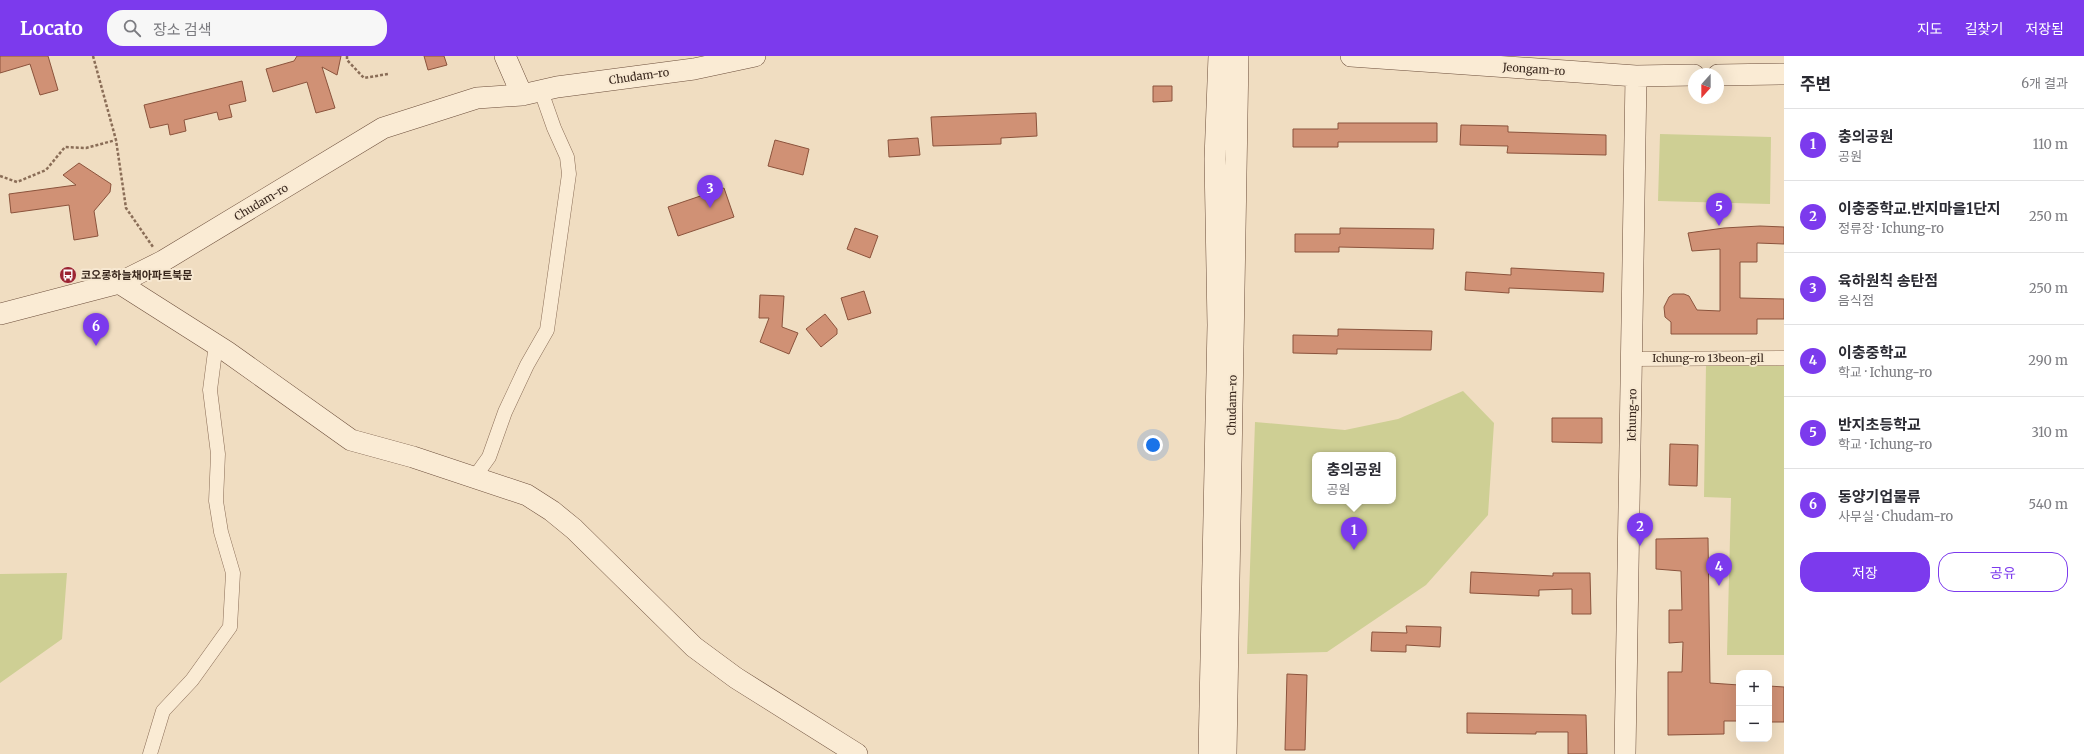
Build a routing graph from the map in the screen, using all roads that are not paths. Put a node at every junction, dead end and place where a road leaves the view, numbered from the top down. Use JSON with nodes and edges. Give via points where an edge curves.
{"nodes":[{"id":1,"x":505,"y":56,"type":"edge"},
{"id":2,"x":755,"y":56,"type":"edge"},
{"id":3,"x":1219,"y":56,"type":"edge"},
{"id":4,"x":1238,"y":56,"type":"edge"},
{"id":5,"x":1351,"y":56,"type":"edge"},
{"id":6,"x":1784,"y":74,"type":"edge"},
{"id":7,"x":1688,"y":75,"type":"edge"},
{"id":8,"x":1724,"y":75,"type":"edge"},
{"id":9,"x":1636,"y":76,"type":"junction"},
{"id":10,"x":532,"y":93,"type":"junction"},
{"id":11,"x":120,"y":283,"type":"junction"},
{"id":12,"x":0,"y":314,"type":"edge"},
{"id":13,"x":216,"y":344,"type":"junction"},
{"id":14,"x":1784,"y":358,"type":"edge"},
{"id":15,"x":1633,"y":359,"type":"junction"},
{"id":16,"x":474,"y":478,"type":"junction"},
{"id":17,"x":150,"y":754,"type":"edge"},
{"id":18,"x":857,"y":754,"type":"edge"},
{"id":19,"x":1209,"y":754,"type":"edge"},
{"id":20,"x":1226,"y":754,"type":"edge"},
{"id":21,"x":1625,"y":754,"type":"edge"}],
"edges":[{"from":1,"to":10,"type":"street"},
{"from":2,"to":10,"type":"street","name":"Chudam-ro","via":[[694,69],[556,87]]},
{"from":3,"to":19,"type":"street","name":"Chudam-ro","via":[[1216,159],[1218,333]]},
{"from":4,"to":20,"type":"street","name":"Chudam-ro"},
{"from":5,"to":9,"type":"street","name":"Jeongam-ro"},
{"from":6,"to":8,"type":"street"},
{"from":7,"to":9,"type":"street","name":"Jeongam-ro"},
{"from":9,"to":15,"type":"street","name":"Ichung-ro"},
{"from":10,"to":11,"type":"street","name":"Chudam-ro","via":[[477,98],[383,128],[163,261]]},
{"from":10,"to":16,"type":"street","via":[[568,156],[569,174],[547,330],[527,365],[489,457]]},
{"from":11,"to":12,"type":"street","name":"Chudam-ro"},
{"from":11,"to":13,"type":"street"},
{"from":13,"to":16,"type":"street","via":[[351,440],[413,457]]},
{"from":13,"to":17,"type":"street","via":[[210,390],[218,454],[216,500],[221,532],[233,573],[230,627],[192,680],[163,711]]},
{"from":14,"to":15,"type":"street","name":"Ichung-ro 13beon-gil"},
{"from":15,"to":21,"type":"street","name":"Ichung-ro"},
{"from":16,"to":18,"type":"street","via":[[528,495],[552,511],[574,529],[694,647],[736,678]]}]}
